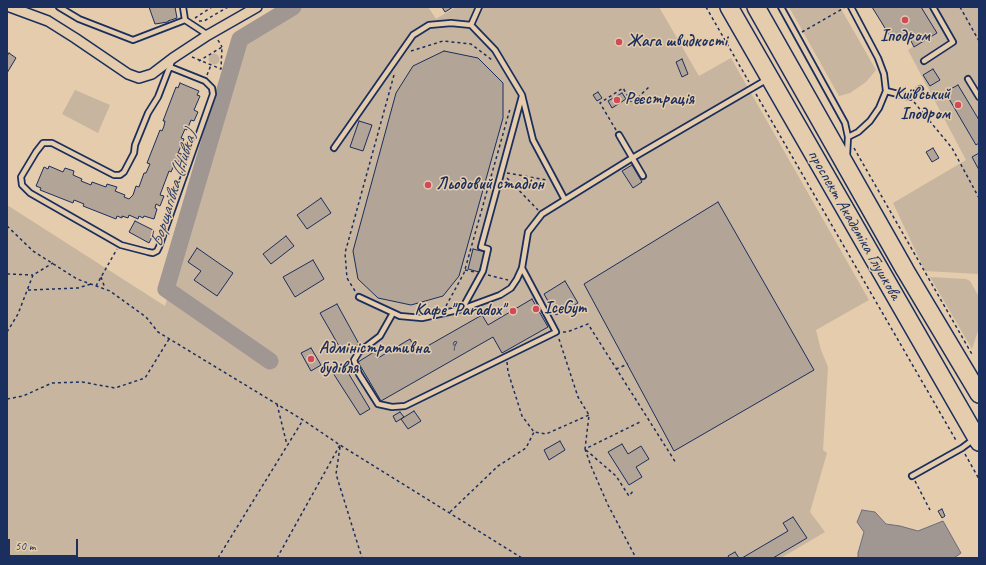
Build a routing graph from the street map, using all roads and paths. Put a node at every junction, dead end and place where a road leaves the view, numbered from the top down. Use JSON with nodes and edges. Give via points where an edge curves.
{"nodes":[{"id":1,"x":10,"y":7,"type":"edge"},
{"id":2,"x":59,"y":7,"type":"edge"},
{"id":3,"x":183,"y":7,"type":"edge"},
{"id":4,"x":212,"y":7,"type":"edge"},
{"id":5,"x":228,"y":7,"type":"edge"},
{"id":6,"x":257,"y":7,"type":"edge"},
{"id":7,"x":479,"y":7,"type":"edge"},
{"id":8,"x":706,"y":7,"type":"edge"},
{"id":9,"x":729,"y":7,"type":"edge"},
{"id":10,"x":756,"y":7,"type":"edge"},
{"id":11,"x":781,"y":7,"type":"edge"},
{"id":12,"x":846,"y":7,"type":"edge"},
{"id":13,"x":851,"y":7,"type":"edge"},
{"id":14,"x":933,"y":7,"type":"edge"},
{"id":15,"x":960,"y":7,"type":"edge"},
{"id":16,"x":185,"y":20,"type":"junction"},
{"id":17,"x":471,"y":25,"type":"junction"},
{"id":18,"x":797,"y":34,"type":"junction"},
{"id":19,"x":208,"y":35,"type":"junction"},
{"id":20,"x":979,"y":41,"type":"edge"},
{"id":21,"x":177,"y":55,"type":"junction"},
{"id":22,"x":408,"y":55,"type":"dead end"},
{"id":23,"x":199,"y":60,"type":"junction"},
{"id":24,"x":924,"y":61,"type":"dead end"},
{"id":25,"x":497,"y":63,"type":"dead end"},
{"id":26,"x":211,"y":65,"type":"junction"},
{"id":27,"x":170,"y":67,"type":"junction"},
{"id":28,"x":176,"y":70,"type":"junction"},
{"id":29,"x":396,"y":70,"type":"dead end"},
{"id":30,"x":168,"y":73,"type":"junction"},
{"id":31,"x":769,"y":78,"type":"junction"},
{"id":32,"x":968,"y":79,"type":"dead end"},
{"id":33,"x":205,"y":81,"type":"junction"},
{"id":34,"x":650,"y":86,"type":"dead end"},
{"id":35,"x":752,"y":88,"type":"junction"},
{"id":36,"x":920,"y":89,"type":"dead end"},
{"id":37,"x":886,"y":91,"type":"junction"},
{"id":38,"x":522,"y":95,"type":"junction"},
{"id":39,"x":910,"y":97,"type":"junction"},
{"id":40,"x":979,"y":97,"type":"edge"},
{"id":41,"x":511,"y":107,"type":"dead end"},
{"id":42,"x":619,"y":135,"type":"joint"},
{"id":43,"x":848,"y":137,"type":"junction"},
{"id":44,"x":853,"y":146,"type":"dead end"},
{"id":45,"x":334,"y":148,"type":"dead end"},
{"id":46,"x":633,"y":158,"type":"junction"},
{"id":47,"x":845,"y":166,"type":"junction"},
{"id":48,"x":501,"y":172,"type":"junction"},
{"id":49,"x":643,"y":176,"type":"dead end"},
{"id":50,"x":555,"y":181,"type":"junction"},
{"id":51,"x":979,"y":198,"type":"edge"},
{"id":52,"x":565,"y":200,"type":"junction"},
{"id":53,"x":542,"y":214,"type":"junction"},
{"id":54,"x":7,"y":226,"type":"edge"},
{"id":55,"x":119,"y":244,"type":"junction"},
{"id":56,"x":53,"y":263,"type":"junction"},
{"id":57,"x":522,"y":268,"type":"junction"},
{"id":58,"x":465,"y":270,"type":"junction"},
{"id":59,"x":7,"y":274,"type":"edge"},
{"id":60,"x":33,"y":274,"type":"junction"},
{"id":61,"x":482,"y":274,"type":"junction"},
{"id":62,"x":101,"y":277,"type":"junction"},
{"id":63,"x":516,"y":282,"type":"junction"},
{"id":64,"x":91,"y":284,"type":"junction"},
{"id":65,"x":96,"y":286,"type":"junction"},
{"id":66,"x":106,"y":289,"type":"junction"},
{"id":67,"x":27,"y":290,"type":"junction"},
{"id":68,"x":359,"y":297,"type":"joint"},
{"id":69,"x":462,"y":309,"type":"junction"},
{"id":70,"x":393,"y":313,"type":"junction"},
{"id":71,"x":442,"y":315,"type":"junction"},
{"id":72,"x":7,"y":332,"type":"edge"},
{"id":73,"x":556,"y":332,"type":"junction"},
{"id":74,"x":169,"y":339,"type":"junction"},
{"id":75,"x":507,"y":356,"type":"junction"},
{"id":76,"x":976,"y":361,"type":"dead end"},
{"id":77,"x":628,"y":364,"type":"dead end"},
{"id":78,"x":616,"y":369,"type":"junction"},
{"id":79,"x":979,"y":394,"type":"edge"},
{"id":80,"x":7,"y":399,"type":"edge"},
{"id":81,"x":276,"y":404,"type":"junction"},
{"id":82,"x":589,"y":415,"type":"junction"},
{"id":83,"x":303,"y":420,"type":"junction"},
{"id":84,"x":640,"y":422,"type":"dead end"},
{"id":85,"x":534,"y":432,"type":"junction"},
{"id":86,"x":978,"y":440,"type":"edge"},
{"id":87,"x":287,"y":445,"type":"junction"},
{"id":88,"x":340,"y":445,"type":"junction"},
{"id":89,"x":962,"y":448,"type":"junction"},
{"id":90,"x":585,"y":449,"type":"junction"},
{"id":91,"x":676,"y":463,"type":"dead end"},
{"id":92,"x":912,"y":476,"type":"dead end"},
{"id":93,"x":979,"y":479,"type":"edge"},
{"id":94,"x":916,"y":484,"type":"dead end"},
{"id":95,"x":634,"y":490,"type":"dead end"},
{"id":96,"x":930,"y":510,"type":"dead end"},
{"id":97,"x":450,"y":513,"type":"junction"},
{"id":98,"x":218,"y":558,"type":"edge"},
{"id":99,"x":277,"y":558,"type":"edge"},
{"id":100,"x":362,"y":558,"type":"edge"},
{"id":101,"x":522,"y":558,"type":"edge"},
{"id":102,"x":636,"y":558,"type":"edge"}],
"edges":[{"from":1,"to":21,"type":"street","via":[[48,21],[128,74],[139,78],[152,74]]},
{"from":2,"to":16,"type":"lane","via":[[78,19],[133,40]]},
{"from":3,"to":16,"type":"lane"},
{"from":4,"to":5,"type":"path","via":[[190,20],[204,21]]},
{"from":6,"to":19,"type":"street"},
{"from":7,"to":17,"type":"lane"},
{"from":8,"to":35,"type":"path"},
{"from":9,"to":31,"type":"highway","name":"проспект Академіка Глушкова"},
{"from":10,"to":47,"type":"highway","name":"проспект Академіка Глушкова"},
{"from":11,"to":18,"type":"lane"},
{"from":12,"to":18,"type":"path"},
{"from":13,"to":37,"type":"lane","via":[[878,58],[884,74]]},
{"from":14,"to":24,"type":"lane","via":[[953,42]]},
{"from":15,"to":20,"type":"path"},
{"from":16,"to":19,"type":"lane"},
{"from":17,"to":38,"type":"lane","via":[[495,50]]},
{"from":17,"to":45,"type":"lane","via":[[429,25],[413,34]]},
{"from":18,"to":43,"type":"lane","via":[[845,122]]},
{"from":19,"to":21,"type":"street"},
{"from":21,"to":23,"type":"path"},
{"from":21,"to":27,"type":"lane"},
{"from":22,"to":25,"type":"path","via":[[412,50],[443,41],[471,44]]},
{"from":23,"to":26,"type":"path"},
{"from":23,"to":26,"type":"path","via":[[222,47],[220,69]]},
{"from":26,"to":33,"type":"path"},
{"from":27,"to":28,"type":"lane"},
{"from":27,"to":30,"type":"lane"},
{"from":28,"to":30,"type":"lane"},
{"from":28,"to":33,"type":"lane"},
{"from":29,"to":68,"type":"path","via":[[345,253],[347,278]]},
{"from":30,"to":55,"type":"lane","via":[[148,113],[134,153],[120,175],[114,175],[52,143],[43,143],[21,177],[22,185],[30,193]]},
{"from":31,"to":35,"type":"lane"},
{"from":31,"to":86,"type":"highway","name":"проспект Академіка Глушкова"},
{"from":32,"to":40,"type":"lane"},
{"from":33,"to":55,"type":"lane","via":[[212,88],[213,94],[157,251],[152,253]]},
{"from":34,"to":42,"type":"path","via":[[632,103],[623,88],[600,103]]},
{"from":35,"to":46,"type":"lane"},
{"from":35,"to":89,"type":"path"},
{"from":36,"to":39,"type":"lane"},
{"from":37,"to":39,"type":"lane"},
{"from":37,"to":43,"type":"lane","via":[[870,121]]},
{"from":38,"to":48,"type":"lane"},
{"from":38,"to":50,"type":"lane","via":[[534,140]]},
{"from":39,"to":51,"type":"path","via":[[952,148]]},
{"from":41,"to":58,"type":"path"},
{"from":42,"to":46,"type":"lane"},
{"from":43,"to":47,"type":"lane"},
{"from":44,"to":76,"type":"path"},
{"from":46,"to":49,"type":"lane"},
{"from":46,"to":52,"type":"lane"},
{"from":47,"to":79,"type":"highway","name":"проспект Академіка Глушкова"},
{"from":48,"to":50,"type":"path"},
{"from":48,"to":53,"type":"path"},
{"from":48,"to":61,"type":"lane","via":[[481,247],[488,250]]},
{"from":50,"to":52,"type":"lane"},
{"from":52,"to":53,"type":"lane"},
{"from":53,"to":57,"type":"lane","via":[[528,232]]},
{"from":54,"to":56,"type":"path","via":[[33,251]]},
{"from":55,"to":62,"type":"path"},
{"from":56,"to":60,"type":"path"},
{"from":56,"to":64,"type":"path","via":[[77,279]]},
{"from":57,"to":63,"type":"lane"},
{"from":57,"to":73,"type":"lane"},
{"from":58,"to":61,"type":"path"},
{"from":58,"to":71,"type":"path"},
{"from":59,"to":60,"type":"path"},
{"from":60,"to":67,"type":"path"},
{"from":61,"to":63,"type":"path"},
{"from":61,"to":69,"type":"lane"},
{"from":62,"to":65,"type":"path"},
{"from":62,"to":66,"type":"path"},
{"from":63,"to":69,"type":"lane","via":[[500,295]]},
{"from":64,"to":65,"type":"path"},
{"from":64,"to":67,"type":"path","via":[[78,288]]},
{"from":65,"to":66,"type":"path"},
{"from":66,"to":74,"type":"path","via":[[146,317],[158,332]]},
{"from":67,"to":72,"type":"path","via":[[18,314]]},
{"from":68,"to":70,"type":"lane"},
{"from":69,"to":71,"type":"lane"},
{"from":70,"to":71,"type":"lane","via":[[422,318]]},
{"from":70,"to":75,"type":"lane","via":[[380,336],[358,352],[354,360],[359,374],[378,404],[392,408],[405,406]]},
{"from":73,"to":75,"type":"lane"},
{"from":73,"to":78,"type":"path","via":[[567,332],[588,324]]},
{"from":73,"to":82,"type":"path","via":[[578,397]]},
{"from":74,"to":80,"type":"path","via":[[145,378],[115,388],[82,382],[52,383],[23,396]]},
{"from":74,"to":81,"type":"path"},
{"from":75,"to":85,"type":"path","via":[[508,372],[522,416]]},
{"from":77,"to":78,"type":"path"},
{"from":78,"to":91,"type":"path"},
{"from":81,"to":83,"type":"path"},
{"from":81,"to":87,"type":"path"},
{"from":82,"to":85,"type":"path","via":[[546,434]]},
{"from":82,"to":90,"type":"path"},
{"from":83,"to":87,"type":"path"},
{"from":83,"to":88,"type":"path"},
{"from":84,"to":90,"type":"path"},
{"from":85,"to":97,"type":"path","via":[[526,448],[498,466]]},
{"from":86,"to":89,"type":"lane"},
{"from":87,"to":98,"type":"path"},
{"from":88,"to":97,"type":"path"},
{"from":88,"to":99,"type":"path"},
{"from":88,"to":100,"type":"path","via":[[336,474]]},
{"from":89,"to":92,"type":"lane"},
{"from":89,"to":93,"type":"path"},
{"from":90,"to":95,"type":"path","via":[[616,476],[629,496]]},
{"from":90,"to":102,"type":"path","via":[[590,466]]},
{"from":94,"to":96,"type":"path"},
{"from":97,"to":101,"type":"path"}]}
